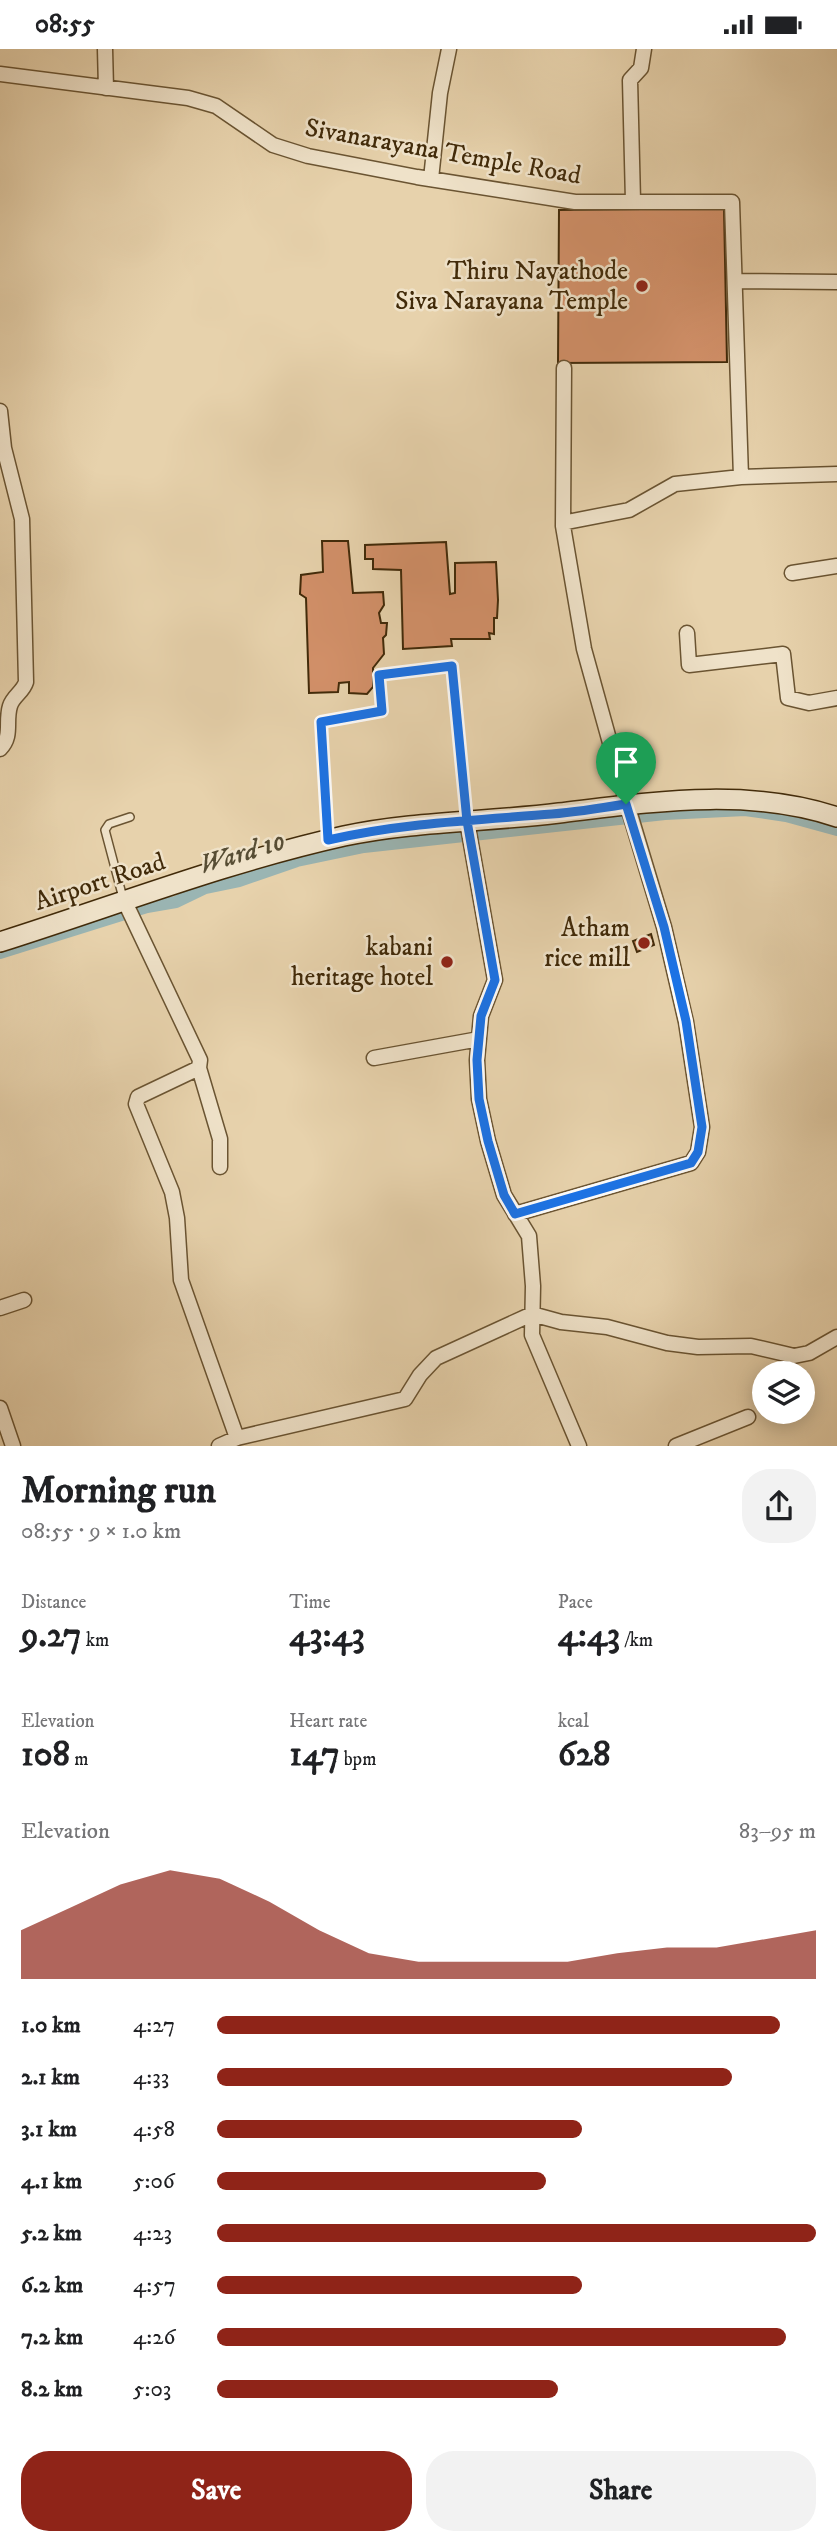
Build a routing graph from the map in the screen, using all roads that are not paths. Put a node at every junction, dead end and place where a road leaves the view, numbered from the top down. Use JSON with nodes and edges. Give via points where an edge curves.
{"nodes":[{"id":1,"x":106,"y":49,"type":"edge"},
{"id":2,"x":449,"y":49,"type":"edge"},
{"id":3,"x":644,"y":49,"type":"edge"},
{"id":4,"x":0,"y":74,"type":"edge"},
{"id":5,"x":106,"y":88,"type":"junction"},
{"id":6,"x":431,"y":179,"type":"junction"},
{"id":7,"x":633,"y":201,"type":"junction"},
{"id":8,"x":735,"y":281,"type":"junction"},
{"id":9,"x":837,"y":282,"type":"edge"},
{"id":10,"x":564,"y":369,"type":"dead end"},
{"id":11,"x":0,"y":411,"type":"edge"},
{"id":12,"x":837,"y":474,"type":"edge"},
{"id":13,"x":741,"y":477,"type":"junction"},
{"id":14,"x":563,"y":526,"type":"junction"},
{"id":15,"x":837,"y":566,"type":"edge"},
{"id":16,"x":792,"y":572,"type":"dead end"},
{"id":17,"x":687,"y":633,"type":"dead end"},
{"id":18,"x":837,"y":698,"type":"edge"},
{"id":19,"x":0,"y":749,"type":"edge"},
{"id":20,"x":630,"y":813,"type":"junction"},
{"id":21,"x":130,"y":817,"type":"dead end"},
{"id":22,"x":837,"y":817,"type":"edge"},
{"id":23,"x":468,"y":823,"type":"junction"},
{"id":24,"x":328,"y":840,"type":"junction"},
{"id":25,"x":129,"y":910,"type":"junction"},
{"id":26,"x":0,"y":942,"type":"edge"},
{"id":27,"x":479,"y":1039,"type":"junction"},
{"id":28,"x":374,"y":1058,"type":"dead end"},
{"id":29,"x":199,"y":1068,"type":"junction"},
{"id":30,"x":220,"y":1167,"type":"dead end"},
{"id":31,"x":515,"y":1214,"type":"junction"},
{"id":32,"x":24,"y":1300,"type":"dead end"},
{"id":33,"x":0,"y":1308,"type":"edge"},
{"id":34,"x":532,"y":1314,"type":"junction"},
{"id":35,"x":837,"y":1337,"type":"edge"},
{"id":36,"x":0,"y":1408,"type":"edge"},
{"id":37,"x":748,"y":1417,"type":"dead end"},
{"id":38,"x":237,"y":1438,"type":"junction"},
{"id":39,"x":13,"y":1446,"type":"edge"},
{"id":40,"x":219,"y":1446,"type":"edge"},
{"id":41,"x":579,"y":1446,"type":"edge"},
{"id":42,"x":676,"y":1446,"type":"edge"}],
"edges":[{"from":1,"to":5,"type":"street"},
{"from":2,"to":6,"type":"street"},
{"from":3,"to":7,"type":"street","via":[[641,68],[630,80]]},
{"from":4,"to":5,"type":"street","name":"Sivanarayana Temple Road"},
{"from":5,"to":6,"type":"street","name":"Sivanarayana Temple Road","via":[[188,98],[216,106],[273,145]]},
{"from":6,"to":7,"type":"street","name":"Sivanarayana Temple Road","via":[[575,202]]},
{"from":7,"to":8,"type":"street","name":"Sivanarayana Temple Road","via":[[732,202]]},
{"from":8,"to":9,"type":"street"},
{"from":8,"to":13,"type":"street","name":"Sivanarayana Temple Road"},
{"from":10,"to":14,"type":"street"},
{"from":11,"to":19,"type":"street","via":[[22,519],[26,630],[26,682],[11,702],[8,737]]},
{"from":12,"to":13,"type":"street"},
{"from":13,"to":14,"type":"street","via":[[675,484],[629,510]]},
{"from":14,"to":20,"type":"street","via":[[584,649]]},
{"from":15,"to":16,"type":"street"},
{"from":17,"to":18,"type":"street","via":[[689,665],[783,654],[788,698],[809,703]]},
{"from":20,"to":22,"type":"main road","name":"Airport Road","via":[[727,799],[809,808]]},
{"from":20,"to":23,"type":"main road","name":"Airport Road","via":[[556,814]]},
{"from":20,"to":31,"type":"street","via":[[686,1021],[702,1127],[698,1152],[691,1163]]},
{"from":21,"to":25,"type":"lane","via":[[105,830]]},
{"from":23,"to":24,"type":"main road","name":"Airport Road"},
{"from":23,"to":24,"type":"lane","via":[[452,666],[379,675],[382,711],[321,722]]},
{"from":23,"to":27,"type":"street","via":[[495,980],[481,1016]]},
{"from":24,"to":25,"type":"main road","name":"Airport Road","via":[[216,871]]},
{"from":25,"to":26,"type":"main road","name":"Airport Road"},
{"from":25,"to":29,"type":"street","via":[[200,1060]]},
{"from":27,"to":28,"type":"street"},
{"from":27,"to":31,"type":"street","via":[[479,1099],[504,1195]]},
{"from":29,"to":30,"type":"street","via":[[220,1139]]},
{"from":29,"to":38,"type":"street","via":[[138,1097],[136,1104],[172,1192],[181,1280]]},
{"from":31,"to":34,"type":"street","via":[[530,1236]]},
{"from":32,"to":33,"type":"street"},
{"from":34,"to":35,"type":"street","via":[[667,1343],[751,1346],[794,1356]]},
{"from":34,"to":38,"type":"street","via":[[436,1359],[405,1399]]},
{"from":34,"to":41,"type":"street","via":[[532,1335]]},
{"from":36,"to":39,"type":"street"},
{"from":37,"to":42,"type":"street"},
{"from":38,"to":40,"type":"street"}]}
